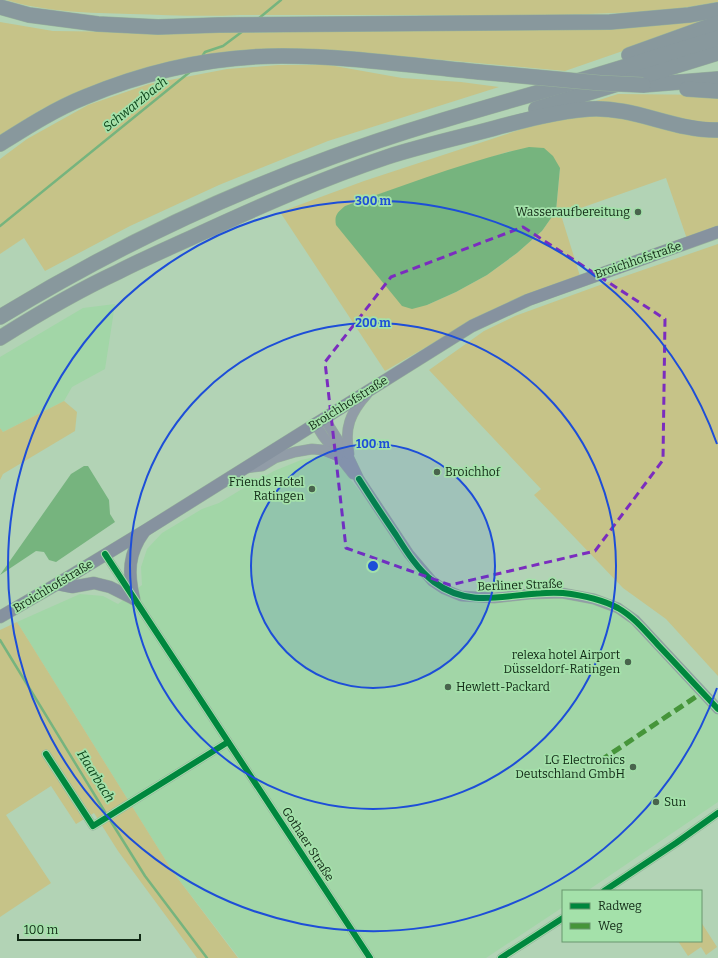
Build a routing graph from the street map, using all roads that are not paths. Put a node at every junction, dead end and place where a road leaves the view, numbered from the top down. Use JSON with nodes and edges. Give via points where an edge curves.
{"nodes":[{"id":1,"x":0,"y":6,"type":"edge"},
{"id":2,"x":718,"y":10,"type":"edge"},
{"id":3,"x":0,"y":17,"type":"edge"},
{"id":4,"x":718,"y":23,"type":"edge"},
{"id":5,"x":98,"y":24,"type":"junction"},
{"id":6,"x":718,"y":38,"type":"edge"},
{"id":7,"x":718,"y":53,"type":"edge"},
{"id":8,"x":718,"y":79,"type":"edge"},
{"id":9,"x":642,"y":85,"type":"junction"},
{"id":10,"x":542,"y":91,"type":"junction"},
{"id":11,"x":718,"y":91,"type":"edge"},
{"id":12,"x":718,"y":130,"type":"edge"},
{"id":13,"x":436,"y":143,"type":"junction"},
{"id":14,"x":0,"y":144,"type":"edge"},
{"id":15,"x":718,"y":232,"type":"edge"},
{"id":16,"x":0,"y":317,"type":"edge"},
{"id":17,"x":0,"y":338,"type":"edge"},
{"id":18,"x":373,"y":388,"type":"junction"},
{"id":19,"x":320,"y":420,"type":"junction"},
{"id":20,"x":338,"y":456,"type":"junction"},
{"id":21,"x":349,"y":458,"type":"junction"},
{"id":22,"x":246,"y":468,"type":"junction"},
{"id":23,"x":359,"y":479,"type":"junction"},
{"id":24,"x":146,"y":530,"type":"junction"},
{"id":25,"x":105,"y":554,"type":"junction"},
{"id":26,"x":57,"y":584,"type":"junction"},
{"id":27,"x":134,"y":599,"type":"junction"},
{"id":28,"x":0,"y":617,"type":"edge"},
{"id":29,"x":718,"y":709,"type":"edge"},
{"id":30,"x":228,"y":742,"type":"junction"},
{"id":31,"x":46,"y":754,"type":"dead end"},
{"id":32,"x":718,"y":813,"type":"edge"},
{"id":33,"x":606,"y":890,"type":"edge"},
{"id":34,"x":562,"y":919,"type":"edge"},
{"id":35,"x":370,"y":958,"type":"edge"},
{"id":36,"x":502,"y":958,"type":"edge"}],
"edges":[{"from":1,"to":5,"type":"highway","via":[[30,15]]},
{"from":2,"to":5,"type":"highway","via":[[610,22],[219,25],[158,28]]},
{"from":3,"to":5,"type":"highway","via":[[26,23],[61,26]]},
{"from":4,"to":10,"type":"highway","via":[[574,75]]},
{"from":6,"to":10,"type":"highway"},
{"from":7,"to":13,"type":"highway"},
{"from":8,"to":9,"type":"highway"},
{"from":9,"to":11,"type":"highway"},
{"from":9,"to":14,"type":"highway","bridge":true,"via":[[330,58],[244,58],[192,64],[84,97],[45,116]]},
{"from":10,"to":16,"type":"highway","via":[[426,125],[270,181],[160,229],[78,271]]},
{"from":12,"to":13,"type":"highway","via":[[688,127],[629,112],[590,109],[527,120]]},
{"from":13,"to":17,"type":"highway","via":[[388,157],[250,210],[117,272]]},
{"from":15,"to":18,"type":"main road","name":"Broichhofstraße","via":[[502,311],[472,326]]},
{"from":18,"to":19,"type":"main road","name":"Broichhofstraße"},
{"from":18,"to":21,"type":"street","via":[[359,403],[351,417],[347,442]]},
{"from":19,"to":20,"type":"street","name":"Berliner Straße","via":[[323,436]]},
{"from":19,"to":21,"type":"street","name":"Berliner Straße"},
{"from":19,"to":22,"type":"main road","name":"Broichhofstraße"},
{"from":20,"to":22,"type":"street","via":[[312,449],[282,456],[262,466]]},
{"from":20,"to":23,"type":"street","name":"Berliner Straße"},
{"from":21,"to":23,"type":"street","name":"Berliner Straße"},
{"from":22,"to":24,"type":"main road","name":"Broichhofstraße"},
{"from":23,"to":29,"type":"street","name":"Berliner Straße","via":[[409,554],[432,581],[444,589],[461,596],[480,598],[562,593],[594,598],[618,608],[635,620]]},
{"from":24,"to":25,"type":"main road","name":"Broichhofstraße"},
{"from":24,"to":27,"type":"main road","via":[[132,554],[130,574]]},
{"from":25,"to":26,"type":"main road","name":"Broichhofstraße"},
{"from":25,"to":27,"type":"street","name":"Gothaer Straße"},
{"from":26,"to":27,"type":"main road","via":[[72,587],[94,583],[110,587]]},
{"from":26,"to":28,"type":"main road","name":"Broichhofstraße"},
{"from":27,"to":30,"type":"street","name":"Gothaer Straße"},
{"from":30,"to":31,"type":"street","via":[[93,826]]},
{"from":30,"to":35,"type":"street","name":"Gothaer Straße"},
{"from":32,"to":33,"type":"street"},
{"from":34,"to":36,"type":"street"}]}
